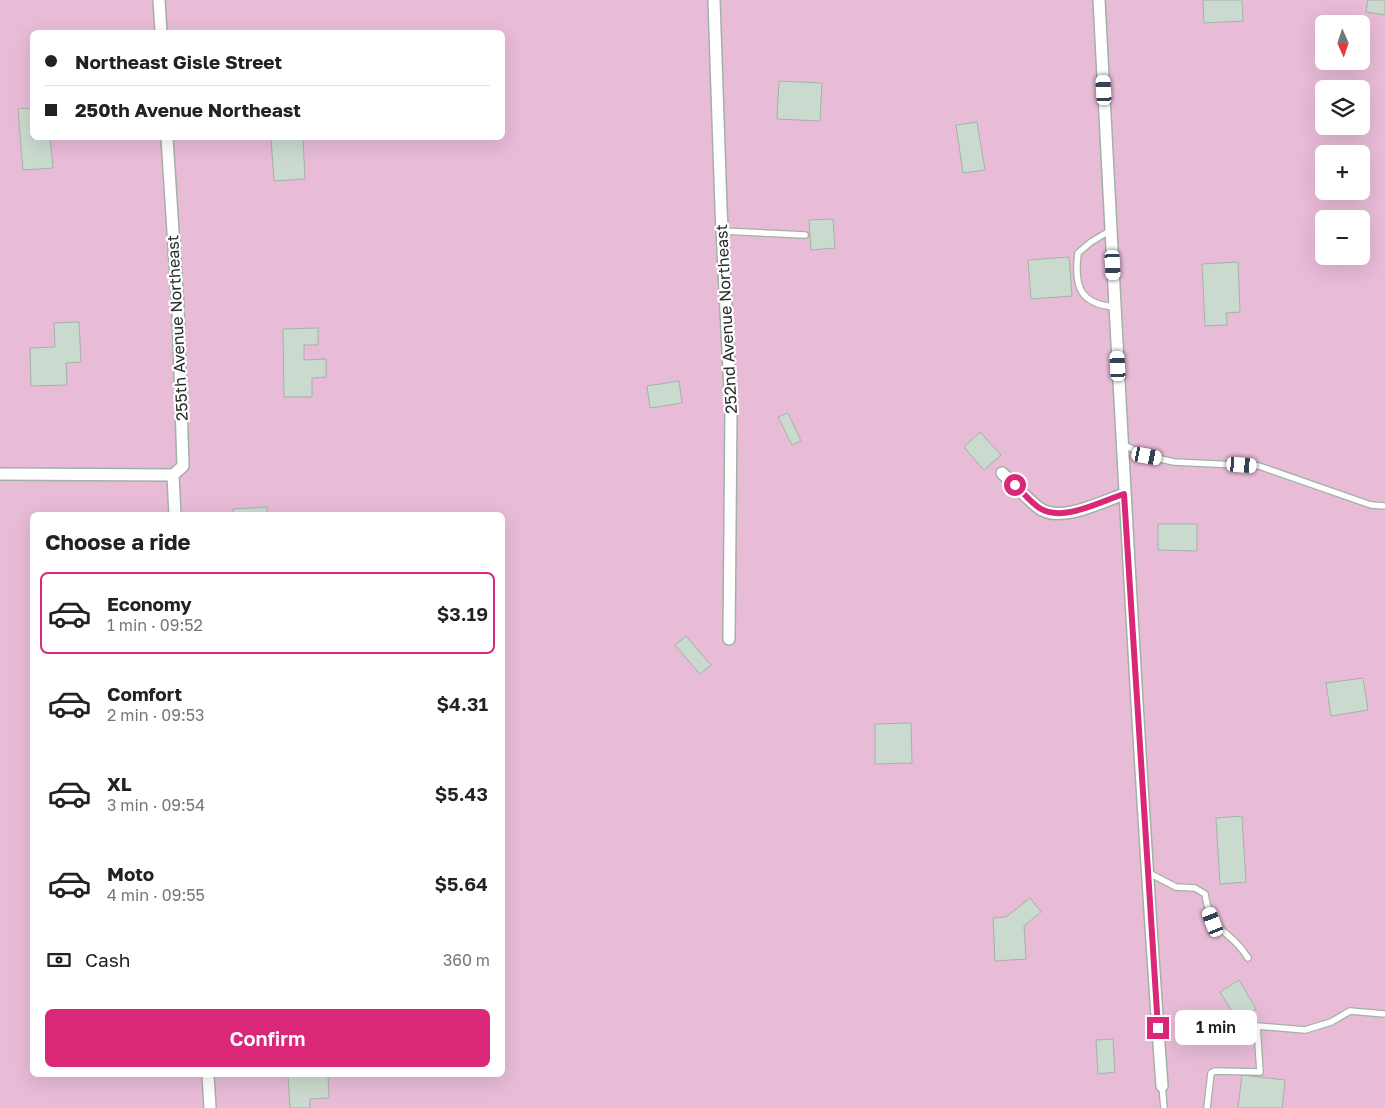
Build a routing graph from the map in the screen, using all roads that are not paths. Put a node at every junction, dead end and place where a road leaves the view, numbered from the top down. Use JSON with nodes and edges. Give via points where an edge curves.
{"nodes":[{"id":1,"x":159,"y":0,"type":"edge"},
{"id":2,"x":714,"y":0,"type":"edge"},
{"id":3,"x":1099,"y":0,"type":"edge"},
{"id":4,"x":161,"y":30,"type":"edge"},
{"id":5,"x":167,"y":140,"type":"edge"},
{"id":6,"x":722,"y":230,"type":"junction"},
{"id":7,"x":1111,"y":230,"type":"junction"},
{"id":8,"x":805,"y":235,"type":"dead end"},
{"id":9,"x":1115,"y":307,"type":"junction"},
{"id":10,"x":1122,"y":444,"type":"junction"},
{"id":11,"x":1002,"y":473,"type":"dead end"},
{"id":12,"x":0,"y":474,"type":"edge"},
{"id":13,"x":173,"y":475,"type":"junction"},
{"id":14,"x":1124,"y":494,"type":"junction"},
{"id":15,"x":1385,"y":506,"type":"edge"},
{"id":16,"x":175,"y":512,"type":"edge"},
{"id":17,"x":729,"y":639,"type":"dead end"},
{"id":18,"x":1147,"y":872,"type":"junction"},
{"id":19,"x":1248,"y":958,"type":"dead end"},
{"id":20,"x":1385,"y":1014,"type":"edge"},
{"id":21,"x":208,"y":1077,"type":"edge"},
{"id":22,"x":1162,"y":1086,"type":"joint"},
{"id":23,"x":210,"y":1108,"type":"edge"},
{"id":24,"x":1164,"y":1108,"type":"edge"},
{"id":25,"x":1207,"y":1108,"type":"edge"}],
"edges":[{"from":1,"to":4,"type":"street"},
{"from":2,"to":6,"type":"street","name":"252nd Avenue Northeast"},
{"from":3,"to":7,"type":"street"},
{"from":5,"to":13,"type":"street","name":"255th Avenue Northeast","via":[[178,309],[183,466]]},
{"from":6,"to":8,"type":"lane"},
{"from":6,"to":17,"type":"street","name":"252nd Avenue Northeast","via":[[731,411]]},
{"from":7,"to":9,"type":"street"},
{"from":7,"to":9,"type":"lane","via":[[1078,253],[1076,269],[1078,284],[1090,302]]},
{"from":9,"to":10,"type":"street"},
{"from":10,"to":14,"type":"street"},
{"from":10,"to":15,"type":"lane","via":[[1147,456],[1174,462],[1259,466],[1371,505]]},
{"from":11,"to":14,"type":"street","via":[[1040,509],[1054,514],[1070,513]]},
{"from":12,"to":13,"type":"street"},
{"from":13,"to":16,"type":"street","name":"255th Avenue Northeast"},
{"from":14,"to":18,"type":"street"},
{"from":18,"to":19,"type":"lane","via":[[1176,887],[1195,888],[1205,894],[1213,922],[1240,946]]},
{"from":18,"to":22,"type":"street"},
{"from":20,"to":25,"type":"lane","via":[[1350,1011],[1331,1022],[1305,1030],[1257,1026],[1260,1072],[1216,1071],[1211,1074]]},
{"from":21,"to":23,"type":"street"},
{"from":22,"to":24,"type":"lane"}]}
